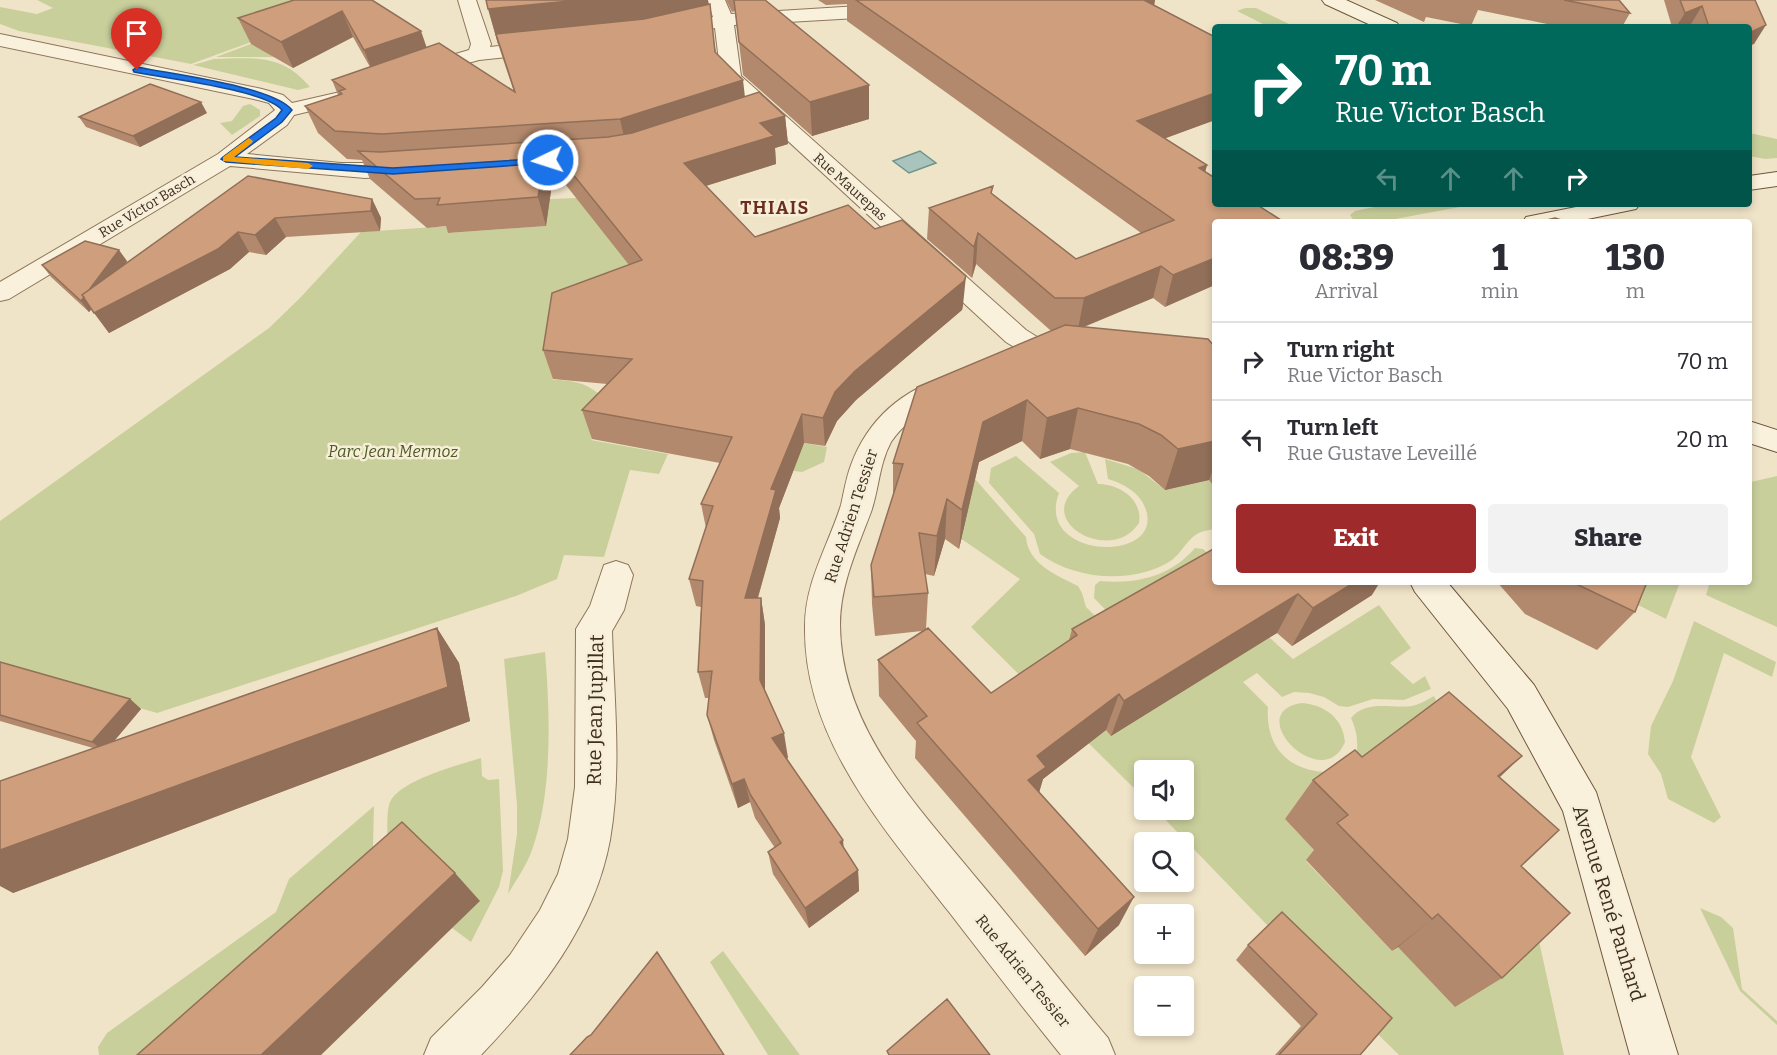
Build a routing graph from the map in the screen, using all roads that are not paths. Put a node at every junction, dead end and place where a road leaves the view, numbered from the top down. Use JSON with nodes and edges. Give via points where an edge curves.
{"nodes":[{"id":1,"x":467,"y":0,"type":"edge"},
{"id":2,"x":1331,"y":0,"type":"edge"},
{"id":3,"x":913,"y":9,"type":"edge"},
{"id":4,"x":720,"y":10,"type":"edge"},
{"id":5,"x":1383,"y":24,"type":"edge"},
{"id":6,"x":648,"y":36,"type":"edge"},
{"id":7,"x":0,"y":40,"type":"edge"},
{"id":8,"x":568,"y":44,"type":"edge"},
{"id":9,"x":477,"y":54,"type":"junction"},
{"id":10,"x":395,"y":79,"type":"edge"},
{"id":11,"x":364,"y":91,"type":"edge"},
{"id":12,"x":287,"y":110,"type":"junction"},
{"id":13,"x":226,"y":159,"type":"junction"},
{"id":14,"x":428,"y":169,"type":"edge"},
{"id":15,"x":1777,"y":179,"type":"edge"},
{"id":16,"x":1752,"y":183,"type":"edge"},
{"id":17,"x":1612,"y":207,"type":"edge"},
{"id":18,"x":1550,"y":219,"type":"edge"},
{"id":19,"x":0,"y":293,"type":"edge"},
{"id":20,"x":1047,"y":344,"type":"joint"},
{"id":21,"x":1752,"y":433,"type":"edge"},
{"id":22,"x":1777,"y":441,"type":"edge"},
{"id":23,"x":616,"y":575,"type":"dead end"},
{"id":24,"x":1428,"y":585,"type":"edge"},
{"id":25,"x":448,"y":1055,"type":"edge"},
{"id":26,"x":1091,"y":1055,"type":"edge"},
{"id":27,"x":1653,"y":1055,"type":"edge"}],
"edges":[{"from":1,"to":9,"type":"street","via":[[481,44]]},
{"from":2,"to":5,"type":"street"},
{"from":3,"to":4,"type":"street"},
{"from":4,"to":6,"type":"street"},
{"from":4,"to":20,"type":"street","name":"Rue Maurepas","via":[[731,78],[755,112],[1016,336]]},
{"from":7,"to":12,"type":"street","via":[[262,95],[276,99]]},
{"from":8,"to":9,"type":"street"},
{"from":9,"to":10,"type":"street"},
{"from":11,"to":12,"type":"street","via":[[333,102]]},
{"from":12,"to":13,"type":"street","name":"Rue Victor Basch"},
{"from":13,"to":14,"type":"street","via":[[393,171]]},
{"from":13,"to":19,"type":"street","name":"Rue Victor Basch"},
{"from":15,"to":16,"type":"street"},
{"from":17,"to":18,"type":"street"},
{"from":20,"to":26,"type":"street","name":"Rue Adrien Tessier","via":[[989,366],[903,408],[890,420],[875,443],[856,507],[842,538],[826,593],[823,639],[834,699],[846,731],[880,793]]},
{"from":21,"to":22,"type":"street"},
{"from":23,"to":25,"type":"street","name":"Rue Jean Jupillat","via":[[606,610],[594,629],[597,773],[588,841],[579,870],[566,906],[526,971]]},
{"from":24,"to":27,"type":"street","name":"Avenue René Panhard","via":[[1521,697],[1582,806]]}]}
